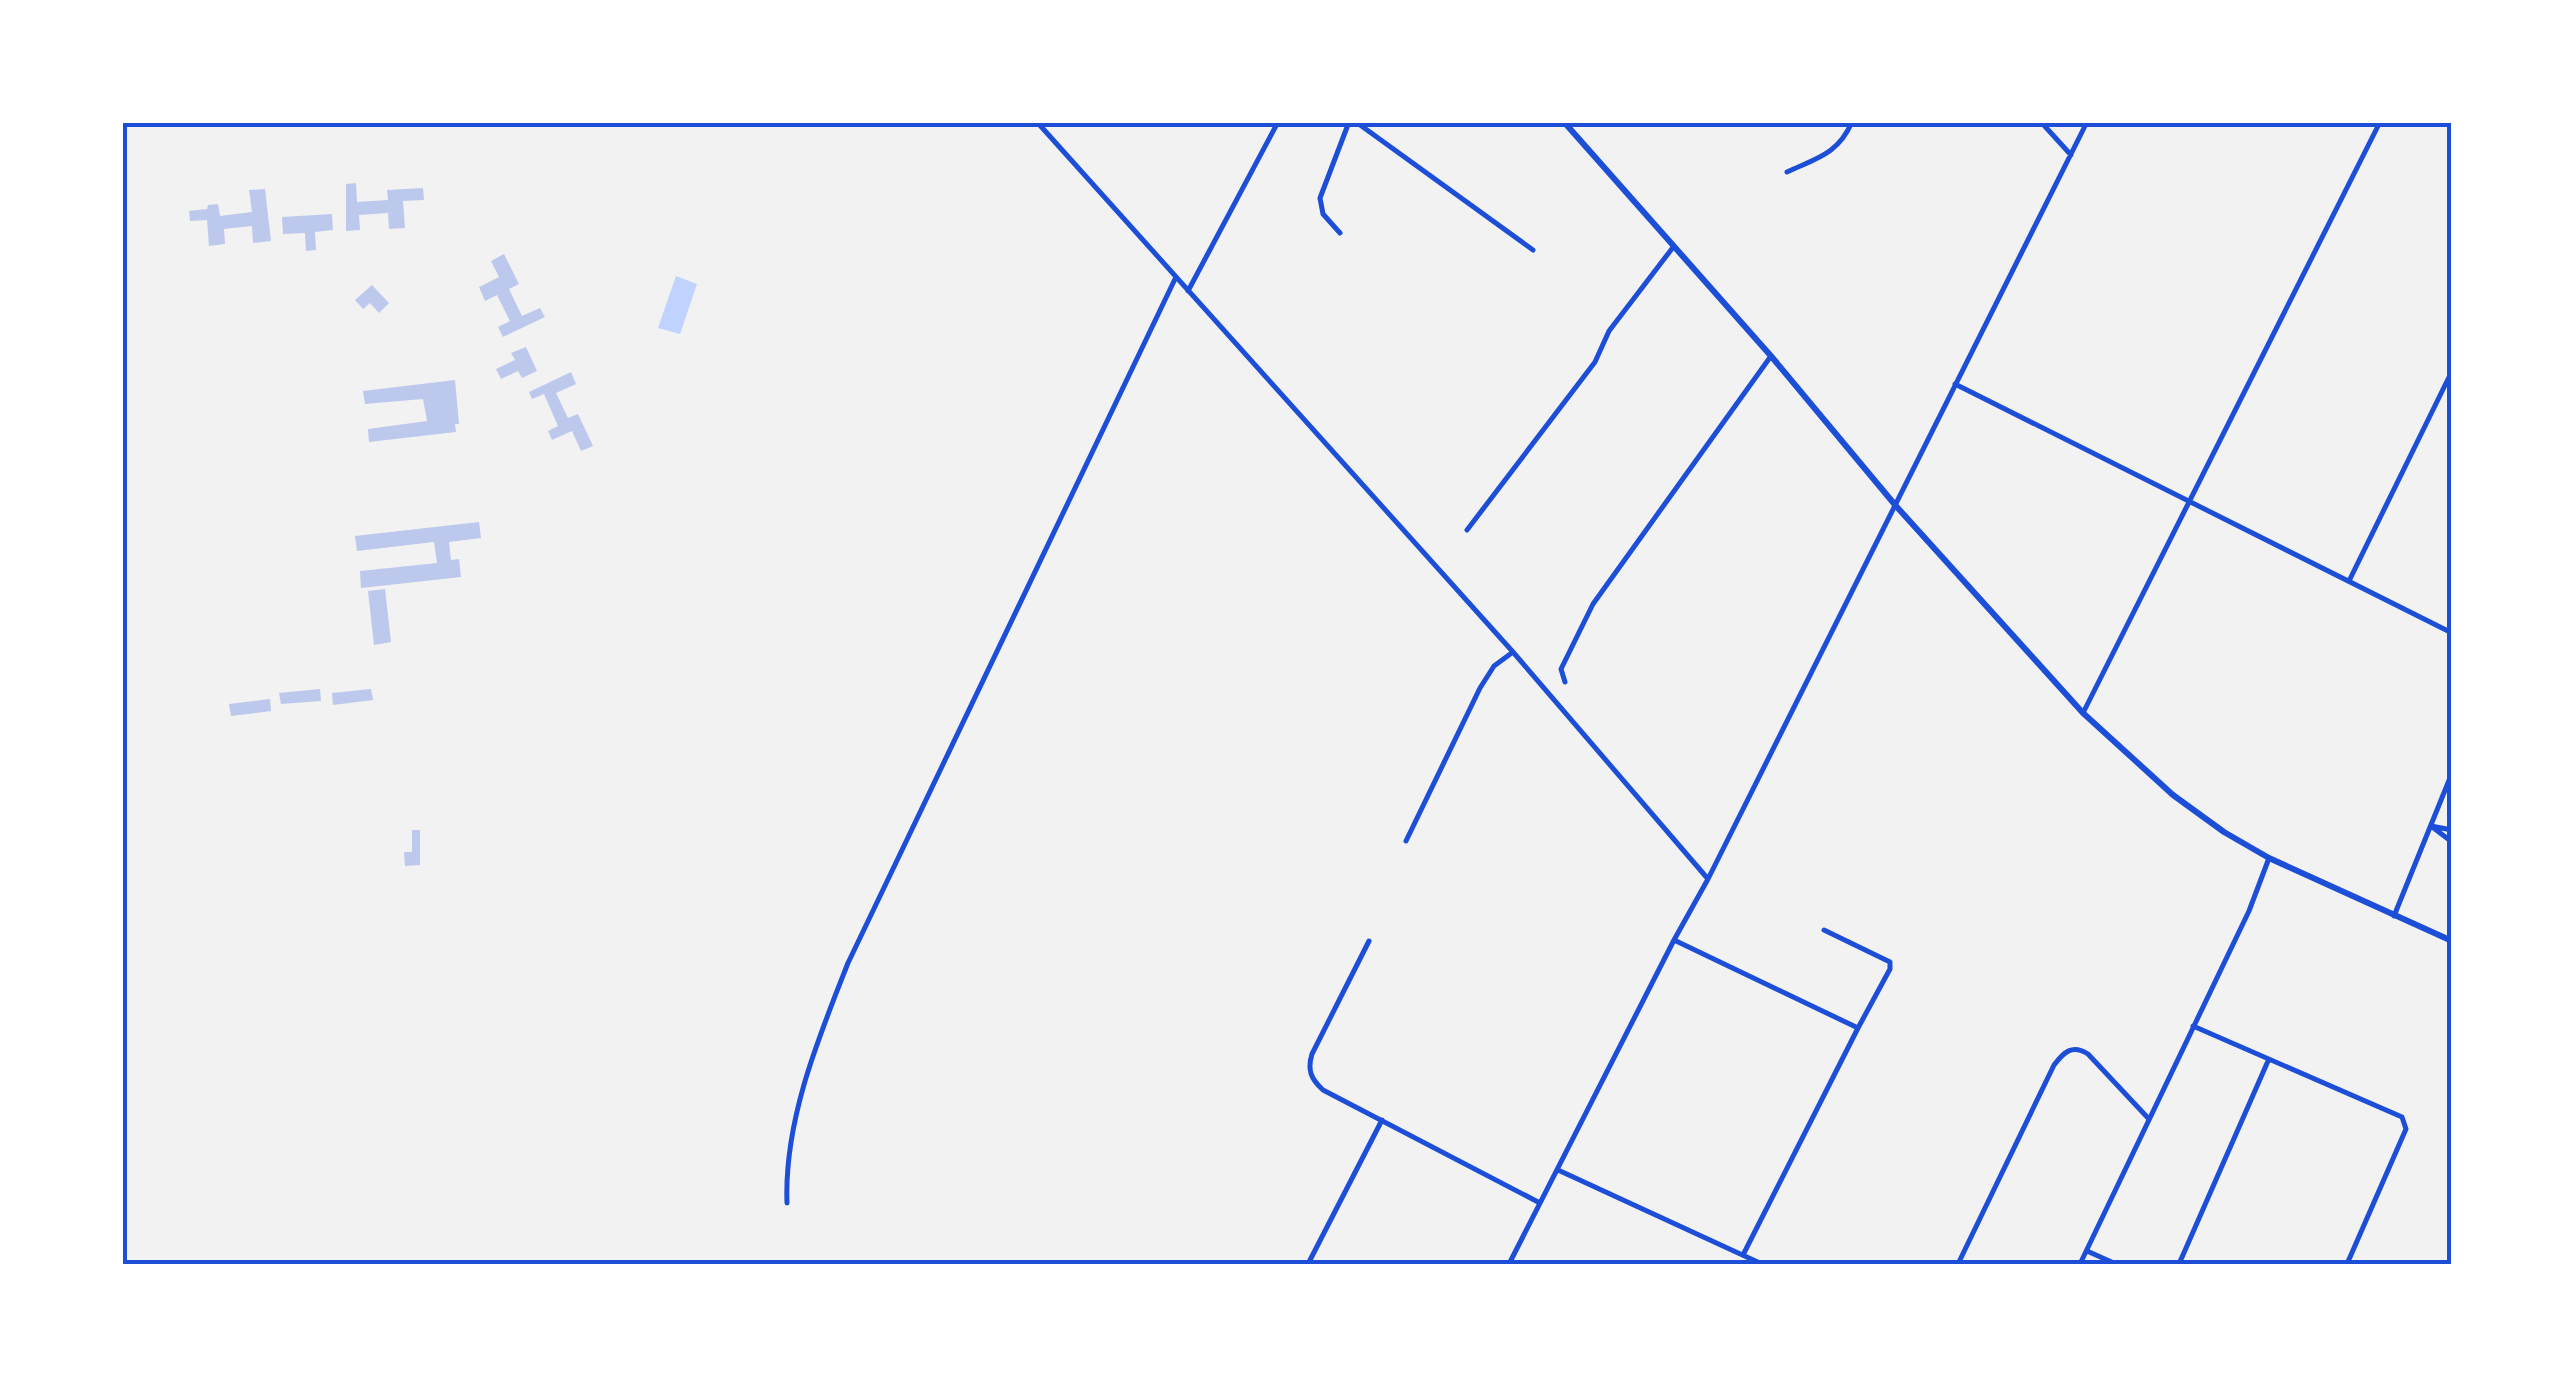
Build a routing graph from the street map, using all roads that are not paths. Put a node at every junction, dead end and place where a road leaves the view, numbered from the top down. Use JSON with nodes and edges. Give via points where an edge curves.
{"nodes":[{"id":1,"x":1037,"y":122,"type":"edge"},
{"id":2,"x":1353,"y":122,"type":"edge"},
{"id":3,"x":1564,"y":122,"type":"edge"},
{"id":4,"x":1852,"y":122,"type":"edge"},
{"id":5,"x":2040,"y":122,"type":"edge"},
{"id":6,"x":2087,"y":122,"type":"edge"},
{"id":7,"x":2380,"y":122,"type":"edge"},
{"id":8,"x":1275,"y":123,"type":"edge"},
{"id":9,"x":2071,"y":155,"type":"junction"},
{"id":10,"x":1787,"y":172,"type":"dead end"},
{"id":11,"x":1340,"y":233,"type":"dead end"},
{"id":12,"x":1674,"y":245,"type":"junction"},
{"id":13,"x":1534,"y":250,"type":"dead end"},
{"id":14,"x":1175,"y":278,"type":"junction"},
{"id":15,"x":1188,"y":291,"type":"junction"},
{"id":16,"x":1771,"y":356,"type":"junction"},
{"id":17,"x":2452,"y":371,"type":"edge"},
{"id":18,"x":1955,"y":384,"type":"junction"},
{"id":19,"x":2191,"y":502,"type":"junction"},
{"id":20,"x":1896,"y":506,"type":"junction"},
{"id":21,"x":1467,"y":530,"type":"dead end"},
{"id":22,"x":2349,"y":581,"type":"junction"},
{"id":23,"x":2452,"y":633,"type":"edge"},
{"id":24,"x":1512,"y":652,"type":"junction"},
{"id":25,"x":1566,"y":682,"type":"dead end"},
{"id":26,"x":2083,"y":713,"type":"junction"},
{"id":27,"x":2452,"y":773,"type":"edge"},
{"id":28,"x":2430,"y":826,"type":"junction"},
{"id":29,"x":2452,"y":830,"type":"edge"},
{"id":30,"x":1406,"y":841,"type":"dead end"},
{"id":31,"x":2452,"y":842,"type":"edge"},
{"id":32,"x":2270,"y":858,"type":"junction"},
{"id":33,"x":1708,"y":879,"type":"junction"},
{"id":34,"x":2394,"y":916,"type":"junction"},
{"id":35,"x":1824,"y":930,"type":"dead end"},
{"id":36,"x":1674,"y":940,"type":"junction"},
{"id":37,"x":2452,"y":941,"type":"edge"},
{"id":38,"x":1370,"y":942,"type":"dead end"},
{"id":39,"x":2194,"y":1026,"type":"junction"},
{"id":40,"x":1858,"y":1028,"type":"junction"},
{"id":41,"x":2269,"y":1060,"type":"junction"},
{"id":42,"x":2148,"y":1118,"type":"junction"},
{"id":43,"x":1382,"y":1119,"type":"junction"},
{"id":44,"x":1558,"y":1170,"type":"junction"},
{"id":45,"x":1540,"y":1203,"type":"junction"},
{"id":46,"x":787,"y":1204,"type":"dead end"},
{"id":47,"x":2086,"y":1251,"type":"junction"},
{"id":48,"x":1743,"y":1256,"type":"junction"},
{"id":49,"x":1308,"y":1264,"type":"edge"},
{"id":50,"x":1509,"y":1264,"type":"edge"},
{"id":51,"x":1762,"y":1264,"type":"edge"},
{"id":52,"x":1958,"y":1264,"type":"edge"},
{"id":53,"x":2080,"y":1264,"type":"edge"},
{"id":54,"x":2116,"y":1264,"type":"edge"},
{"id":55,"x":2178,"y":1264,"type":"edge"},
{"id":56,"x":2347,"y":1264,"type":"edge"}],
"edges":[{"from":1,"to":14,"type":"street"},
{"from":2,"to":11,"type":"street","via":[[1320,198],[1322,214]]},
{"from":2,"to":13,"type":"street"},
{"from":3,"to":12,"type":"street"},
{"from":4,"to":10,"type":"street","via":[[1844,141]]},
{"from":5,"to":9,"type":"street"},
{"from":6,"to":9,"type":"street"},
{"from":7,"to":19,"type":"street"},
{"from":8,"to":15,"type":"street"},
{"from":9,"to":18,"type":"street"},
{"from":12,"to":16,"type":"street"},
{"from":12,"to":21,"type":"street"},
{"from":14,"to":15,"type":"street"},
{"from":14,"to":46,"type":"street","via":[[848,963],[815,1046],[797,1117]]},
{"from":15,"to":24,"type":"street"},
{"from":16,"to":20,"type":"street"},
{"from":16,"to":25,"type":"street","via":[[1593,604],[1561,669]]},
{"from":17,"to":22,"type":"street"},
{"from":18,"to":19,"type":"street"},
{"from":18,"to":20,"type":"street"},
{"from":19,"to":22,"type":"street"},
{"from":19,"to":26,"type":"street"},
{"from":20,"to":26,"type":"street"},
{"from":20,"to":33,"type":"street"},
{"from":22,"to":23,"type":"street"},
{"from":24,"to":30,"type":"street","via":[[1480,688]]},
{"from":24,"to":33,"type":"street"},
{"from":26,"to":32,"type":"street","via":[[2174,795]]},
{"from":27,"to":28,"type":"street"},
{"from":28,"to":29,"type":"street"},
{"from":28,"to":31,"type":"street"},
{"from":28,"to":34,"type":"street"},
{"from":32,"to":34,"type":"street"},
{"from":32,"to":39,"type":"street"},
{"from":33,"to":36,"type":"street"},
{"from":34,"to":37,"type":"street"},
{"from":35,"to":40,"type":"street","via":[[1890,962]]},
{"from":36,"to":40,"type":"street"},
{"from":36,"to":44,"type":"street"},
{"from":38,"to":43,"type":"street","via":[[1309,1064],[1323,1090]]},
{"from":39,"to":41,"type":"street"},
{"from":39,"to":42,"type":"street"},
{"from":40,"to":48,"type":"street"},
{"from":41,"to":55,"type":"street"},
{"from":41,"to":56,"type":"street","via":[[2406,1121]]},
{"from":42,"to":47,"type":"street"},
{"from":42,"to":52,"type":"street","via":[[2088,1054],[2065,1051]]},
{"from":43,"to":45,"type":"street"},
{"from":43,"to":49,"type":"street"},
{"from":44,"to":45,"type":"street"},
{"from":44,"to":48,"type":"street"},
{"from":45,"to":50,"type":"street"},
{"from":47,"to":53,"type":"street"},
{"from":47,"to":54,"type":"street"},
{"from":48,"to":51,"type":"street"}]}
